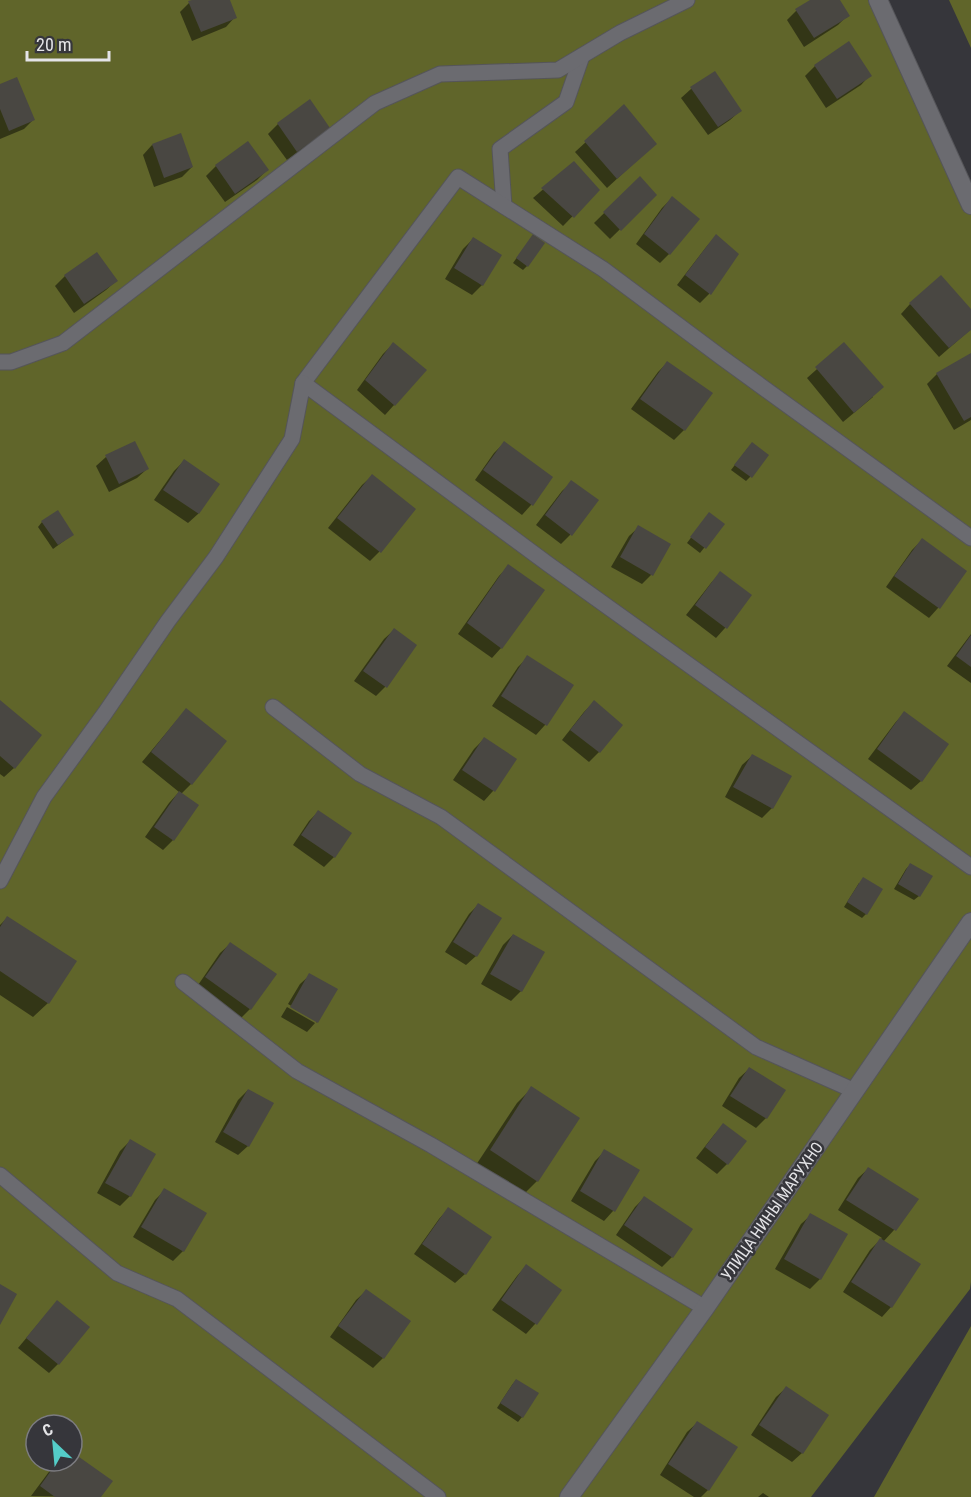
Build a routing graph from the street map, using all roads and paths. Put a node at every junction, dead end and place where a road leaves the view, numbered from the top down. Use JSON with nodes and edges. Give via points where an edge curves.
{"nodes":[{"id":1,"x":687,"y":0,"type":"edge"},
{"id":2,"x":878,"y":0,"type":"edge"},
{"id":3,"x":582,"y":56,"type":"junction"},
{"id":4,"x":971,"y":205,"type":"edge"},
{"id":5,"x":504,"y":206,"type":"junction"},
{"id":6,"x":0,"y":362,"type":"edge"},
{"id":7,"x":303,"y":383,"type":"junction"},
{"id":8,"x":971,"y":538,"type":"edge"},
{"id":9,"x":273,"y":707,"type":"dead end"},
{"id":10,"x":971,"y":867,"type":"edge"},
{"id":11,"x":0,"y":881,"type":"edge"},
{"id":12,"x":971,"y":922,"type":"edge"},
{"id":13,"x":183,"y":982,"type":"dead end"},
{"id":14,"x":855,"y":1091,"type":"junction"},
{"id":15,"x":0,"y":1175,"type":"edge"},
{"id":16,"x":705,"y":1308,"type":"junction"},
{"id":17,"x":438,"y":1497,"type":"edge"},
{"id":18,"x":569,"y":1497,"type":"edge"}],
"edges":[{"from":1,"to":3,"type":"lane"},
{"from":2,"to":4,"type":"street"},
{"from":3,"to":5,"type":"lane","via":[[566,102],[500,149]]},
{"from":3,"to":6,"type":"lane","via":[[558,70],[440,74],[375,103],[63,343],[11,362]]},
{"from":5,"to":7,"type":"lane","via":[[458,177]]},
{"from":5,"to":8,"type":"lane","via":[[603,269]]},
{"from":7,"to":10,"type":"lane"},
{"from":7,"to":11,"type":"lane","via":[[292,439],[216,557],[44,797]]},
{"from":9,"to":14,"type":"lane","via":[[360,774],[441,817],[756,1047]]},
{"from":12,"to":14,"type":"street","name":"УЛИЦА НИНЫ МАРУХНО"},
{"from":13,"to":16,"type":"lane","via":[[297,1071]]},
{"from":14,"to":16,"type":"street","name":"УЛИЦА НИНЫ МАРУХНО"},
{"from":15,"to":17,"type":"lane","via":[[117,1273],[177,1299]]},
{"from":16,"to":18,"type":"street","name":"УЛИЦА НИНЫ МАРУХНО"}]}
